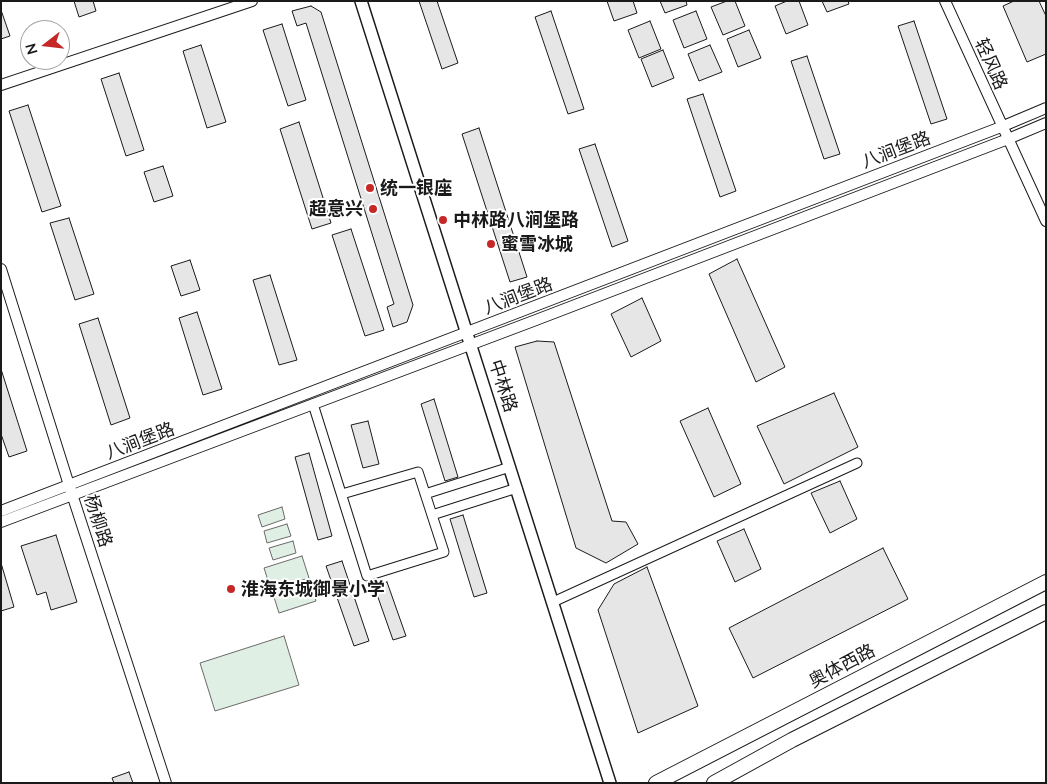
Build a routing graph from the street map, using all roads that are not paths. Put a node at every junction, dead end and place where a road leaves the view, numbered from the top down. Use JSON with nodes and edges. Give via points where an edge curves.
{"nodes":[{"id":1,"x":252,"y":1,"type":"edge"},
{"id":2,"x":360,"y":1,"type":"edge"},
{"id":3,"x":945,"y":1,"type":"edge"},
{"id":4,"x":1,"y":85,"type":"edge"},
{"id":5,"x":1046,"y":108,"type":"edge"},
{"id":6,"x":1046,"y":122,"type":"edge"},
{"id":7,"x":1002,"y":127,"type":"junction"},
{"id":8,"x":1008,"y":139,"type":"junction"},
{"id":9,"x":1046,"y":221,"type":"edge"},
{"id":10,"x":1,"y":269,"type":"edge"},
{"id":11,"x":467,"y":333,"type":"junction"},
{"id":12,"x":472,"y":345,"type":"junction"},
{"id":13,"x":314,"y":404,"type":"junction"},
{"id":14,"x":857,"y":463,"type":"dead end"},
{"id":15,"x":510,"y":467,"type":"junction"},
{"id":16,"x":517,"y":488,"type":"junction"},
{"id":17,"x":70,"y":490,"type":"junction"},
{"id":18,"x":342,"y":494,"type":"junction"},
{"id":19,"x":425,"y":494,"type":"junction"},
{"id":20,"x":1,"y":511,"type":"edge"},
{"id":21,"x":432,"y":515,"type":"junction"},
{"id":22,"x":1,"y":522,"type":"edge"},
{"id":23,"x":1046,"y":582,"type":"edge"},
{"id":24,"x":553,"y":602,"type":"junction"},
{"id":25,"x":1046,"y":612,"type":"edge"},
{"id":26,"x":166,"y":783,"type":"edge"},
{"id":27,"x":610,"y":783,"type":"edge"},
{"id":28,"x":656,"y":783,"type":"edge"},
{"id":29,"x":714,"y":783,"type":"edge"}],
"edges":[{"from":1,"to":4,"type":"street"},
{"from":2,"to":11,"type":"main road","name":"中林路"},
{"from":3,"to":7,"type":"street","name":"轻风路"},
{"from":5,"to":7,"type":"street","name":"八涧堡路"},
{"from":6,"to":8,"type":"street","name":"八涧堡路"},
{"from":7,"to":8,"type":"street","name":"轻风路"},
{"from":7,"to":11,"type":"street","name":"八涧堡路"},
{"from":8,"to":9,"type":"street","name":"轻风路"},
{"from":8,"to":12,"type":"street","name":"八涧堡路"},
{"from":10,"to":17,"type":"street","name":"杨柳路"},
{"from":11,"to":12,"type":"main road","name":"中林路"},
{"from":11,"to":17,"type":"street","name":"八涧堡路"},
{"from":12,"to":13,"type":"street","name":"八涧堡路"},
{"from":12,"to":15,"type":"main road","name":"中林路"},
{"from":13,"to":17,"type":"street","name":"八涧堡路"},
{"from":13,"to":18,"type":"street"},
{"from":14,"to":24,"type":"street"},
{"from":15,"to":16,"type":"main road","name":"中林路"},
{"from":15,"to":19,"type":"street"},
{"from":16,"to":21,"type":"street"},
{"from":16,"to":24,"type":"main road","name":"中林路"},
{"from":17,"to":20,"type":"street","name":"八涧堡路"},
{"from":17,"to":22,"type":"street","name":"八涧堡路"},
{"from":17,"to":26,"type":"street","name":"杨柳路"},
{"from":18,"to":19,"type":"street","via":[[418,472]]},
{"from":18,"to":21,"type":"street","via":[[367,576],[444,552]]},
{"from":19,"to":21,"type":"street"},
{"from":23,"to":28,"type":"main road","name":"奥体西路"},
{"from":24,"to":27,"type":"main road","name":"中林路"},
{"from":25,"to":29,"type":"main road","via":[[792,740]]}]}
